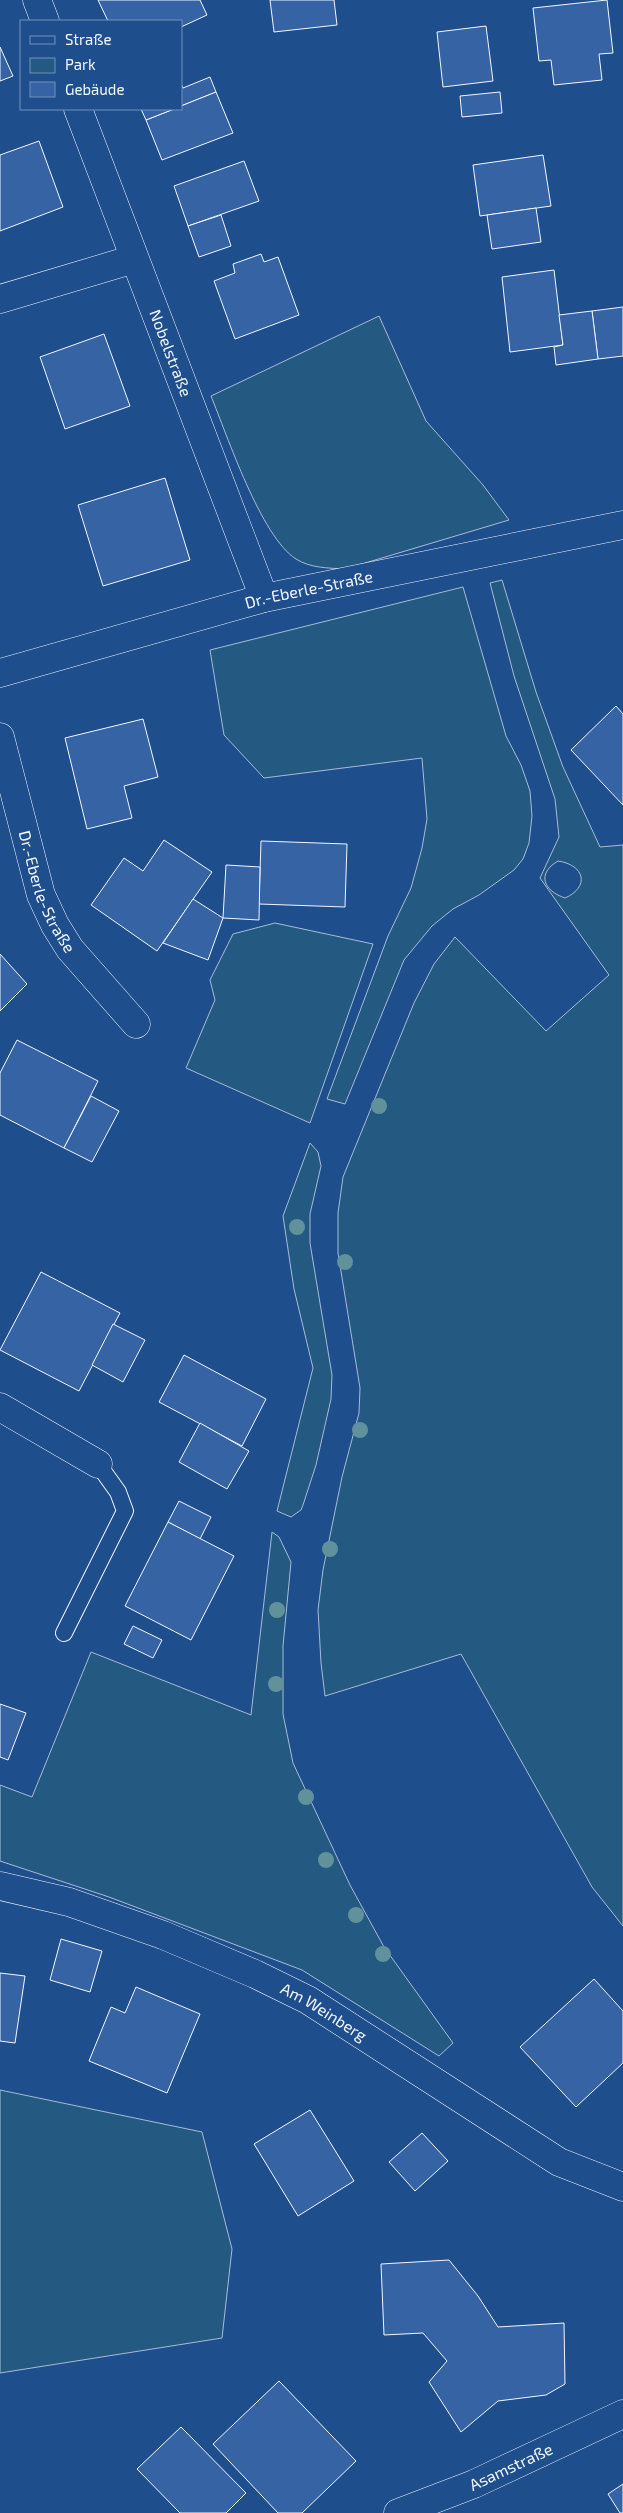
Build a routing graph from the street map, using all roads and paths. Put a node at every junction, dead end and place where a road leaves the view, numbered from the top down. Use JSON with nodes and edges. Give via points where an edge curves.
{"nodes":[{"id":1,"x":37,"y":0,"type":"edge"},
{"id":2,"x":45,"y":20,"type":"edge"},
{"id":3,"x":78,"y":110,"type":"edge"},
{"id":4,"x":134,"y":259,"type":"junction"},
{"id":5,"x":0,"y":299,"type":"edge"},
{"id":6,"x":623,"y":525,"type":"edge"},
{"id":7,"x":264,"y":598,"type":"junction"},
{"id":8,"x":0,"y":673,"type":"edge"},
{"id":9,"x":0,"y":737,"type":"edge"},
{"id":10,"x":136,"y":1024,"type":"dead end"},
{"id":11,"x":0,"y":1407,"type":"edge"},
{"id":12,"x":98,"y":1464,"type":"joint"},
{"id":13,"x":64,"y":1633,"type":"dead end"},
{"id":14,"x":0,"y":1886,"type":"edge"},
{"id":15,"x":623,"y":2187,"type":"edge"},
{"id":16,"x":623,"y":2414,"type":"edge"},
{"id":17,"x":398,"y":2513,"type":"edge"}],
"edges":[{"from":1,"to":2,"type":"street"},
{"from":3,"to":4,"type":"street","name":"Nobelstraße"},
{"from":4,"to":5,"type":"street"},
{"from":4,"to":7,"type":"street","name":"Nobelstraße"},
{"from":6,"to":7,"type":"street","name":"Dr.-Eberle-Straße"},
{"from":7,"to":8,"type":"street","name":"Dr.-Eberle-Straße"},
{"from":9,"to":10,"type":"street","name":"Dr.-Eberle-Straße","via":[[42,896],[54,925],[70,949]]},
{"from":11,"to":12,"type":"street"},
{"from":12,"to":13,"type":"lane","via":[[118,1492],[125,1511]]},
{"from":14,"to":15,"type":"street","name":"Am Weinberg","via":[[69,1902],[163,1935],[255,1974],[308,2000],[559,2162]]},
{"from":16,"to":17,"type":"street","name":"Asamstraße","via":[[474,2484]]}]}
